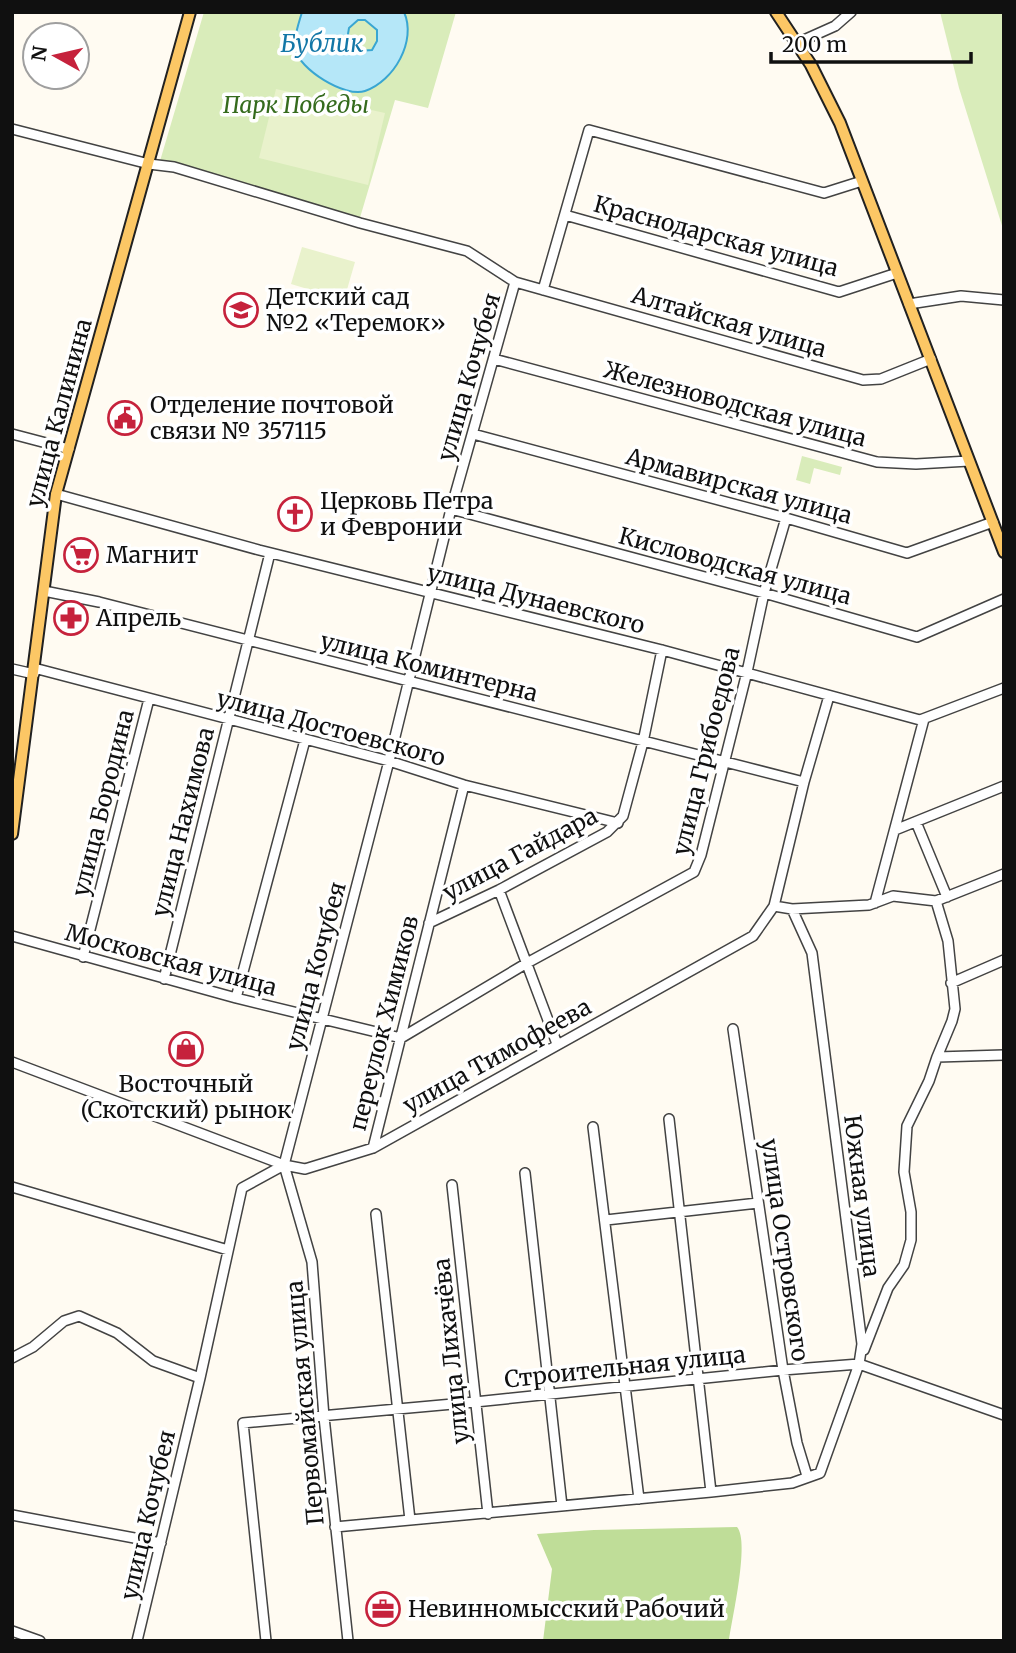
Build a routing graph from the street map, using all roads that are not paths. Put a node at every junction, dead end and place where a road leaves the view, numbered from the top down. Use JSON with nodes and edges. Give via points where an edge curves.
{"nodes":[{"id":1,"x":190,"y":12,"type":"edge"},
{"id":2,"x":776,"y":12,"type":"edge"},
{"id":3,"x":851,"y":12,"type":"edge"},
{"id":4,"x":797,"y":43,"type":"junction"},
{"id":5,"x":12,"y":129,"type":"edge"},
{"id":6,"x":149,"y":164,"type":"junction"},
{"id":7,"x":862,"y":181,"type":"junction"},
{"id":8,"x":565,"y":215,"type":"junction"},
{"id":9,"x":897,"y":273,"type":"junction"},
{"id":10,"x":515,"y":282,"type":"junction"},
{"id":11,"x":543,"y":290,"type":"junction"},
{"id":12,"x":1004,"y":300,"type":"edge"},
{"id":13,"x":909,"y":304,"type":"junction"},
{"id":14,"x":494,"y":359,"type":"junction"},
{"id":15,"x":931,"y":359,"type":"junction"},
{"id":16,"x":12,"y":434,"type":"edge"},
{"id":17,"x":473,"y":434,"type":"junction"},
{"id":18,"x":69,"y":449,"type":"junction"},
{"id":19,"x":970,"y":461,"type":"junction"},
{"id":20,"x":56,"y":494,"type":"junction"},
{"id":21,"x":451,"y":509,"type":"junction"},
{"id":22,"x":786,"y":518,"type":"junction"},
{"id":23,"x":993,"y":522,"type":"junction"},
{"id":24,"x":1004,"y":552,"type":"edge"},
{"id":25,"x":270,"y":553,"type":"junction"},
{"id":26,"x":44,"y":591,"type":"junction"},
{"id":27,"x":430,"y":593,"type":"junction"},
{"id":28,"x":764,"y":593,"type":"junction"},
{"id":29,"x":1004,"y":599,"type":"edge"},
{"id":30,"x":248,"y":641,"type":"junction"},
{"id":31,"x":662,"y":650,"type":"junction"},
{"id":32,"x":12,"y":669,"type":"edge"},
{"id":33,"x":34,"y":671,"type":"junction"},
{"id":34,"x":747,"y":672,"type":"junction"},
{"id":35,"x":409,"y":681,"type":"junction"},
{"id":36,"x":1004,"y":688,"type":"edge"},
{"id":37,"x":829,"y":696,"type":"junction"},
{"id":38,"x":149,"y":699,"type":"junction"},
{"id":39,"x":924,"y":719,"type":"junction"},
{"id":40,"x":228,"y":720,"type":"junction"},
{"id":41,"x":305,"y":740,"type":"junction"},
{"id":42,"x":643,"y":742,"type":"junction"},
{"id":43,"x":389,"y":761,"type":"junction"},
{"id":44,"x":724,"y":761,"type":"junction"},
{"id":45,"x":804,"y":782,"type":"junction"},
{"id":46,"x":464,"y":785,"type":"junction"},
{"id":47,"x":1004,"y":786,"type":"edge"},
{"id":48,"x":15,"y":791,"type":"edge"},
{"id":49,"x":916,"y":822,"type":"junction"},
{"id":50,"x":618,"y":823,"type":"junction"},
{"id":51,"x":895,"y":830,"type":"junction"},
{"id":52,"x":12,"y":834,"type":"edge"},
{"id":53,"x":1004,"y":874,"type":"edge"},
{"id":54,"x":499,"y":890,"type":"junction"},
{"id":55,"x":947,"y":897,"type":"junction"},
{"id":56,"x":936,"y":901,"type":"junction"},
{"id":57,"x":875,"y":902,"type":"junction"},
{"id":58,"x":774,"y":906,"type":"junction"},
{"id":59,"x":792,"y":909,"type":"junction"},
{"id":60,"x":429,"y":923,"type":"junction"},
{"id":61,"x":12,"y":936,"type":"edge"},
{"id":62,"x":83,"y":957,"type":"junction"},
{"id":63,"x":1004,"y":960,"type":"edge"},
{"id":64,"x":527,"y":963,"type":"junction"},
{"id":65,"x":164,"y":979,"type":"junction"},
{"id":66,"x":951,"y":983,"type":"junction"},
{"id":67,"x":236,"y":998,"type":"junction"},
{"id":68,"x":322,"y":1021,"type":"junction"},
{"id":69,"x":733,"y":1029,"type":"dead end"},
{"id":70,"x":401,"y":1038,"type":"junction"},
{"id":71,"x":557,"y":1044,"type":"junction"},
{"id":72,"x":1004,"y":1055,"type":"edge"},
{"id":73,"x":937,"y":1057,"type":"junction"},
{"id":74,"x":12,"y":1062,"type":"edge"},
{"id":75,"x":669,"y":1119,"type":"dead end"},
{"id":76,"x":593,"y":1127,"type":"dead end"},
{"id":77,"x":373,"y":1148,"type":"junction"},
{"id":78,"x":284,"y":1164,"type":"junction"},
{"id":79,"x":525,"y":1173,"type":"dead end"},
{"id":80,"x":452,"y":1185,"type":"dead end"},
{"id":81,"x":12,"y":1187,"type":"edge"},
{"id":82,"x":758,"y":1203,"type":"junction"},
{"id":83,"x":680,"y":1211,"type":"junction"},
{"id":84,"x":376,"y":1214,"type":"dead end"},
{"id":85,"x":606,"y":1220,"type":"junction"},
{"id":86,"x":228,"y":1250,"type":"junction"},
{"id":87,"x":12,"y":1358,"type":"edge"},
{"id":88,"x":859,"y":1364,"type":"junction"},
{"id":89,"x":783,"y":1370,"type":"junction"},
{"id":90,"x":201,"y":1378,"type":"junction"},
{"id":91,"x":699,"y":1378,"type":"junction"},
{"id":92,"x":625,"y":1387,"type":"junction"},
{"id":93,"x":549,"y":1395,"type":"junction"},
{"id":94,"x":475,"y":1402,"type":"junction"},
{"id":95,"x":400,"y":1410,"type":"junction"},
{"id":96,"x":1004,"y":1415,"type":"edge"},
{"id":97,"x":324,"y":1417,"type":"junction"},
{"id":98,"x":807,"y":1476,"type":"junction"},
{"id":99,"x":711,"y":1492,"type":"junction"},
{"id":100,"x":639,"y":1499,"type":"junction"},
{"id":101,"x":562,"y":1506,"type":"junction"},
{"id":102,"x":488,"y":1514,"type":"junction"},
{"id":103,"x":12,"y":1515,"type":"edge"},
{"id":104,"x":410,"y":1520,"type":"junction"},
{"id":105,"x":335,"y":1527,"type":"junction"},
{"id":106,"x":161,"y":1543,"type":"junction"},
{"id":107,"x":12,"y":1631,"type":"edge"},
{"id":108,"x":40,"y":1641,"type":"edge"},
{"id":109,"x":137,"y":1641,"type":"edge"},
{"id":110,"x":266,"y":1641,"type":"edge"},
{"id":111,"x":348,"y":1641,"type":"edge"}],
"edges":[{"from":1,"to":6,"type":"main road","name":"улица Калинина"},
{"from":2,"to":4,"type":"main road"},
{"from":3,"to":4,"type":"street","via":[[835,26]]},
{"from":4,"to":7,"type":"main road","via":[[830,102]]},
{"from":5,"to":6,"type":"street","name":"Алтайская улица"},
{"from":6,"to":10,"type":"street","name":"Алтайская улица","via":[[174,167],[467,251]]},
{"from":6,"to":18,"type":"main road","name":"улица Калинина"},
{"from":7,"to":8,"type":"street","via":[[824,193],[589,130]]},
{"from":7,"to":9,"type":"main road"},
{"from":8,"to":9,"type":"street","name":"Краснодарская улица","via":[[839,292]]},
{"from":8,"to":11,"type":"street"},
{"from":9,"to":13,"type":"main road"},
{"from":10,"to":11,"type":"street","name":"Алтайская улица"},
{"from":10,"to":14,"type":"street","name":"улица Кочубея"},
{"from":11,"to":15,"type":"street","name":"Алтайская улица","via":[[863,380],[881,379]]},
{"from":12,"to":13,"type":"street","via":[[961,296]]},
{"from":13,"to":15,"type":"main road"},
{"from":14,"to":17,"type":"street","name":"улица Кочубея"},
{"from":14,"to":19,"type":"street","name":"Железноводская улица","via":[[877,462]]},
{"from":15,"to":19,"type":"main road"},
{"from":16,"to":18,"type":"street"},
{"from":17,"to":21,"type":"street","name":"улица Кочубея"},
{"from":17,"to":22,"type":"street","name":"Армавирская улица"},
{"from":18,"to":20,"type":"main road","name":"улица Калинина"},
{"from":19,"to":23,"type":"main road"},
{"from":20,"to":25,"type":"street","name":"улица Дунаевского"},
{"from":20,"to":26,"type":"main road","name":"улица Калинина"},
{"from":21,"to":27,"type":"street","name":"улица Кочубея"},
{"from":21,"to":28,"type":"street","name":"Кисловодская улица"},
{"from":22,"to":23,"type":"street","name":"Армавирская улица","via":[[907,553]]},
{"from":22,"to":28,"type":"street","name":"улица Грибоедова"},
{"from":23,"to":24,"type":"main road"},
{"from":25,"to":27,"type":"street","name":"улица Дунаевского"},
{"from":25,"to":30,"type":"street","name":"улица Нахимова"},
{"from":26,"to":30,"type":"street","name":"улица Коминтерна"},
{"from":26,"to":33,"type":"main road","name":"улица Калинина"},
{"from":27,"to":31,"type":"street","name":"улица Дунаевского"},
{"from":27,"to":35,"type":"street","name":"улица Кочубея"},
{"from":28,"to":29,"type":"street","name":"Кисловодская улица","via":[[916,637]]},
{"from":28,"to":34,"type":"street","name":"улица Грибоедова"},
{"from":30,"to":35,"type":"street","name":"улица Коминтерна"},
{"from":30,"to":40,"type":"street","name":"улица Нахимова"},
{"from":31,"to":34,"type":"street","name":"улица Дунаевского"},
{"from":31,"to":42,"type":"street","name":"улица Гайдара"},
{"from":32,"to":33,"type":"street","name":"улица Достоевского"},
{"from":33,"to":38,"type":"street","name":"улица Достоевского"},
{"from":33,"to":48,"type":"main road","name":"улица Калинина"},
{"from":34,"to":37,"type":"street","name":"улица Дунаевского"},
{"from":34,"to":44,"type":"street","name":"улица Грибоедова"},
{"from":35,"to":42,"type":"street","name":"улица Коминтерна"},
{"from":35,"to":43,"type":"street","name":"улица Кочубея"},
{"from":36,"to":39,"type":"street"},
{"from":37,"to":39,"type":"street","name":"улица Дунаевского"},
{"from":37,"to":45,"type":"street","name":"улица Тимофеева"},
{"from":38,"to":40,"type":"street","name":"улица Достоевского"},
{"from":38,"to":62,"type":"street","name":"улица Бородина"},
{"from":39,"to":51,"type":"street"},
{"from":40,"to":41,"type":"street","name":"улица Достоевского"},
{"from":40,"to":65,"type":"street","name":"улица Нахимова"},
{"from":41,"to":43,"type":"street","name":"улица Достоевского"},
{"from":41,"to":67,"type":"street"},
{"from":42,"to":44,"type":"street","name":"улица Коминтерна"},
{"from":42,"to":50,"type":"street","name":"улица Гайдара"},
{"from":43,"to":46,"type":"street","name":"улица Достоевского"},
{"from":43,"to":68,"type":"street","name":"улица Кочубея"},
{"from":44,"to":45,"type":"street","name":"улица Коминтерна"},
{"from":44,"to":64,"type":"street","name":"улица Грибоедова","via":[[694,872]]},
{"from":45,"to":58,"type":"street","name":"улица Тимофеева"},
{"from":46,"to":50,"type":"street","name":"улица Достоевского"},
{"from":46,"to":60,"type":"street","name":"переулок Химиков"},
{"from":47,"to":49,"type":"street"},
{"from":48,"to":52,"type":"main road","name":"улица Калинина"},
{"from":49,"to":51,"type":"street"},
{"from":49,"to":55,"type":"street"},
{"from":50,"to":54,"type":"street","name":"улица Гайдара"},
{"from":51,"to":57,"type":"street"},
{"from":53,"to":55,"type":"street"},
{"from":54,"to":60,"type":"street","name":"улица Гайдара"},
{"from":54,"to":64,"type":"street"},
{"from":55,"to":56,"type":"street"},
{"from":56,"to":57,"type":"street","via":[[893,896]]},
{"from":56,"to":66,"type":"street","via":[[948,941]]},
{"from":57,"to":59,"type":"street"},
{"from":58,"to":59,"type":"street"},
{"from":58,"to":71,"type":"street","name":"улица Тимофеева","via":[[753,936]]},
{"from":59,"to":88,"type":"street","name":"Южная улица","via":[[812,953],[862,1344]]},
{"from":60,"to":70,"type":"street","name":"переулок Химиков"},
{"from":61,"to":62,"type":"street","name":"Московская улица"},
{"from":62,"to":65,"type":"street","name":"Московская улица"},
{"from":63,"to":66,"type":"street"},
{"from":64,"to":70,"type":"street","name":"улица Грибоедова"},
{"from":64,"to":71,"type":"street"},
{"from":65,"to":67,"type":"street","name":"Московская улица"},
{"from":66,"to":73,"type":"street","via":[[955,1009]]},
{"from":67,"to":68,"type":"street","name":"Московская улица"},
{"from":68,"to":70,"type":"street","name":"Московская улица"},
{"from":68,"to":78,"type":"street","name":"улица Кочубея"},
{"from":69,"to":82,"type":"street","name":"улица Островского"},
{"from":70,"to":77,"type":"street","name":"переулок Химиков"},
{"from":71,"to":77,"type":"street","name":"улица Тимофеева"},
{"from":72,"to":73,"type":"street"},
{"from":73,"to":88,"type":"street","via":[[907,1126],[904,1172],[911,1240],[904,1265],[887,1288]]},
{"from":74,"to":78,"type":"street","name":"улица Тимофеева"},
{"from":75,"to":83,"type":"street"},
{"from":76,"to":85,"type":"street"},
{"from":77,"to":78,"type":"street","name":"улица Тимофеева","via":[[305,1169]]},
{"from":78,"to":86,"type":"street","name":"улица Кочубея","via":[[242,1188]]},
{"from":78,"to":97,"type":"street","name":"Первомайская улица","via":[[312,1262]]},
{"from":79,"to":93,"type":"street"},
{"from":80,"to":94,"type":"street","name":"улица Лихачёва"},
{"from":81,"to":86,"type":"street"},
{"from":82,"to":83,"type":"street"},
{"from":82,"to":89,"type":"street","name":"улица Островского"},
{"from":83,"to":85,"type":"street"},
{"from":83,"to":91,"type":"street"},
{"from":84,"to":95,"type":"street"},
{"from":85,"to":92,"type":"street"},
{"from":86,"to":90,"type":"street","name":"улица Кочубея"},
{"from":87,"to":90,"type":"street","via":[[64,1321],[79,1316],[117,1333],[153,1360]]},
{"from":88,"to":89,"type":"street","name":"Строительная улица"},
{"from":88,"to":96,"type":"street","name":"Строительная улица"},
{"from":88,"to":98,"type":"street","name":"Южная улица","via":[[820,1473]]},
{"from":89,"to":91,"type":"street","name":"Строительная улица"},
{"from":89,"to":98,"type":"street","name":"улица Островского"},
{"from":90,"to":106,"type":"street","name":"улица Кочубея"},
{"from":91,"to":92,"type":"street","name":"Строительная улица"},
{"from":91,"to":99,"type":"street"},
{"from":92,"to":93,"type":"street","name":"Строительная улица"},
{"from":92,"to":100,"type":"street"},
{"from":93,"to":94,"type":"street","name":"Строительная улица"},
{"from":93,"to":101,"type":"street"},
{"from":94,"to":95,"type":"street","name":"Строительная улица"},
{"from":94,"to":102,"type":"street","name":"улица Лихачёва"},
{"from":95,"to":97,"type":"street","name":"Строительная улица"},
{"from":95,"to":104,"type":"street"},
{"from":97,"to":105,"type":"street","name":"Первомайская улица"},
{"from":97,"to":110,"type":"street","name":"Строительная улица","via":[[243,1423]]},
{"from":98,"to":99,"type":"street","via":[[792,1483]]},
{"from":99,"to":100,"type":"street"},
{"from":100,"to":101,"type":"street"},
{"from":101,"to":102,"type":"street"},
{"from":102,"to":104,"type":"street"},
{"from":103,"to":106,"type":"street"},
{"from":104,"to":105,"type":"street"},
{"from":105,"to":111,"type":"street","name":"Первомайская улица"},
{"from":106,"to":109,"type":"street","name":"улица Кочубея"},
{"from":107,"to":108,"type":"street"}]}
